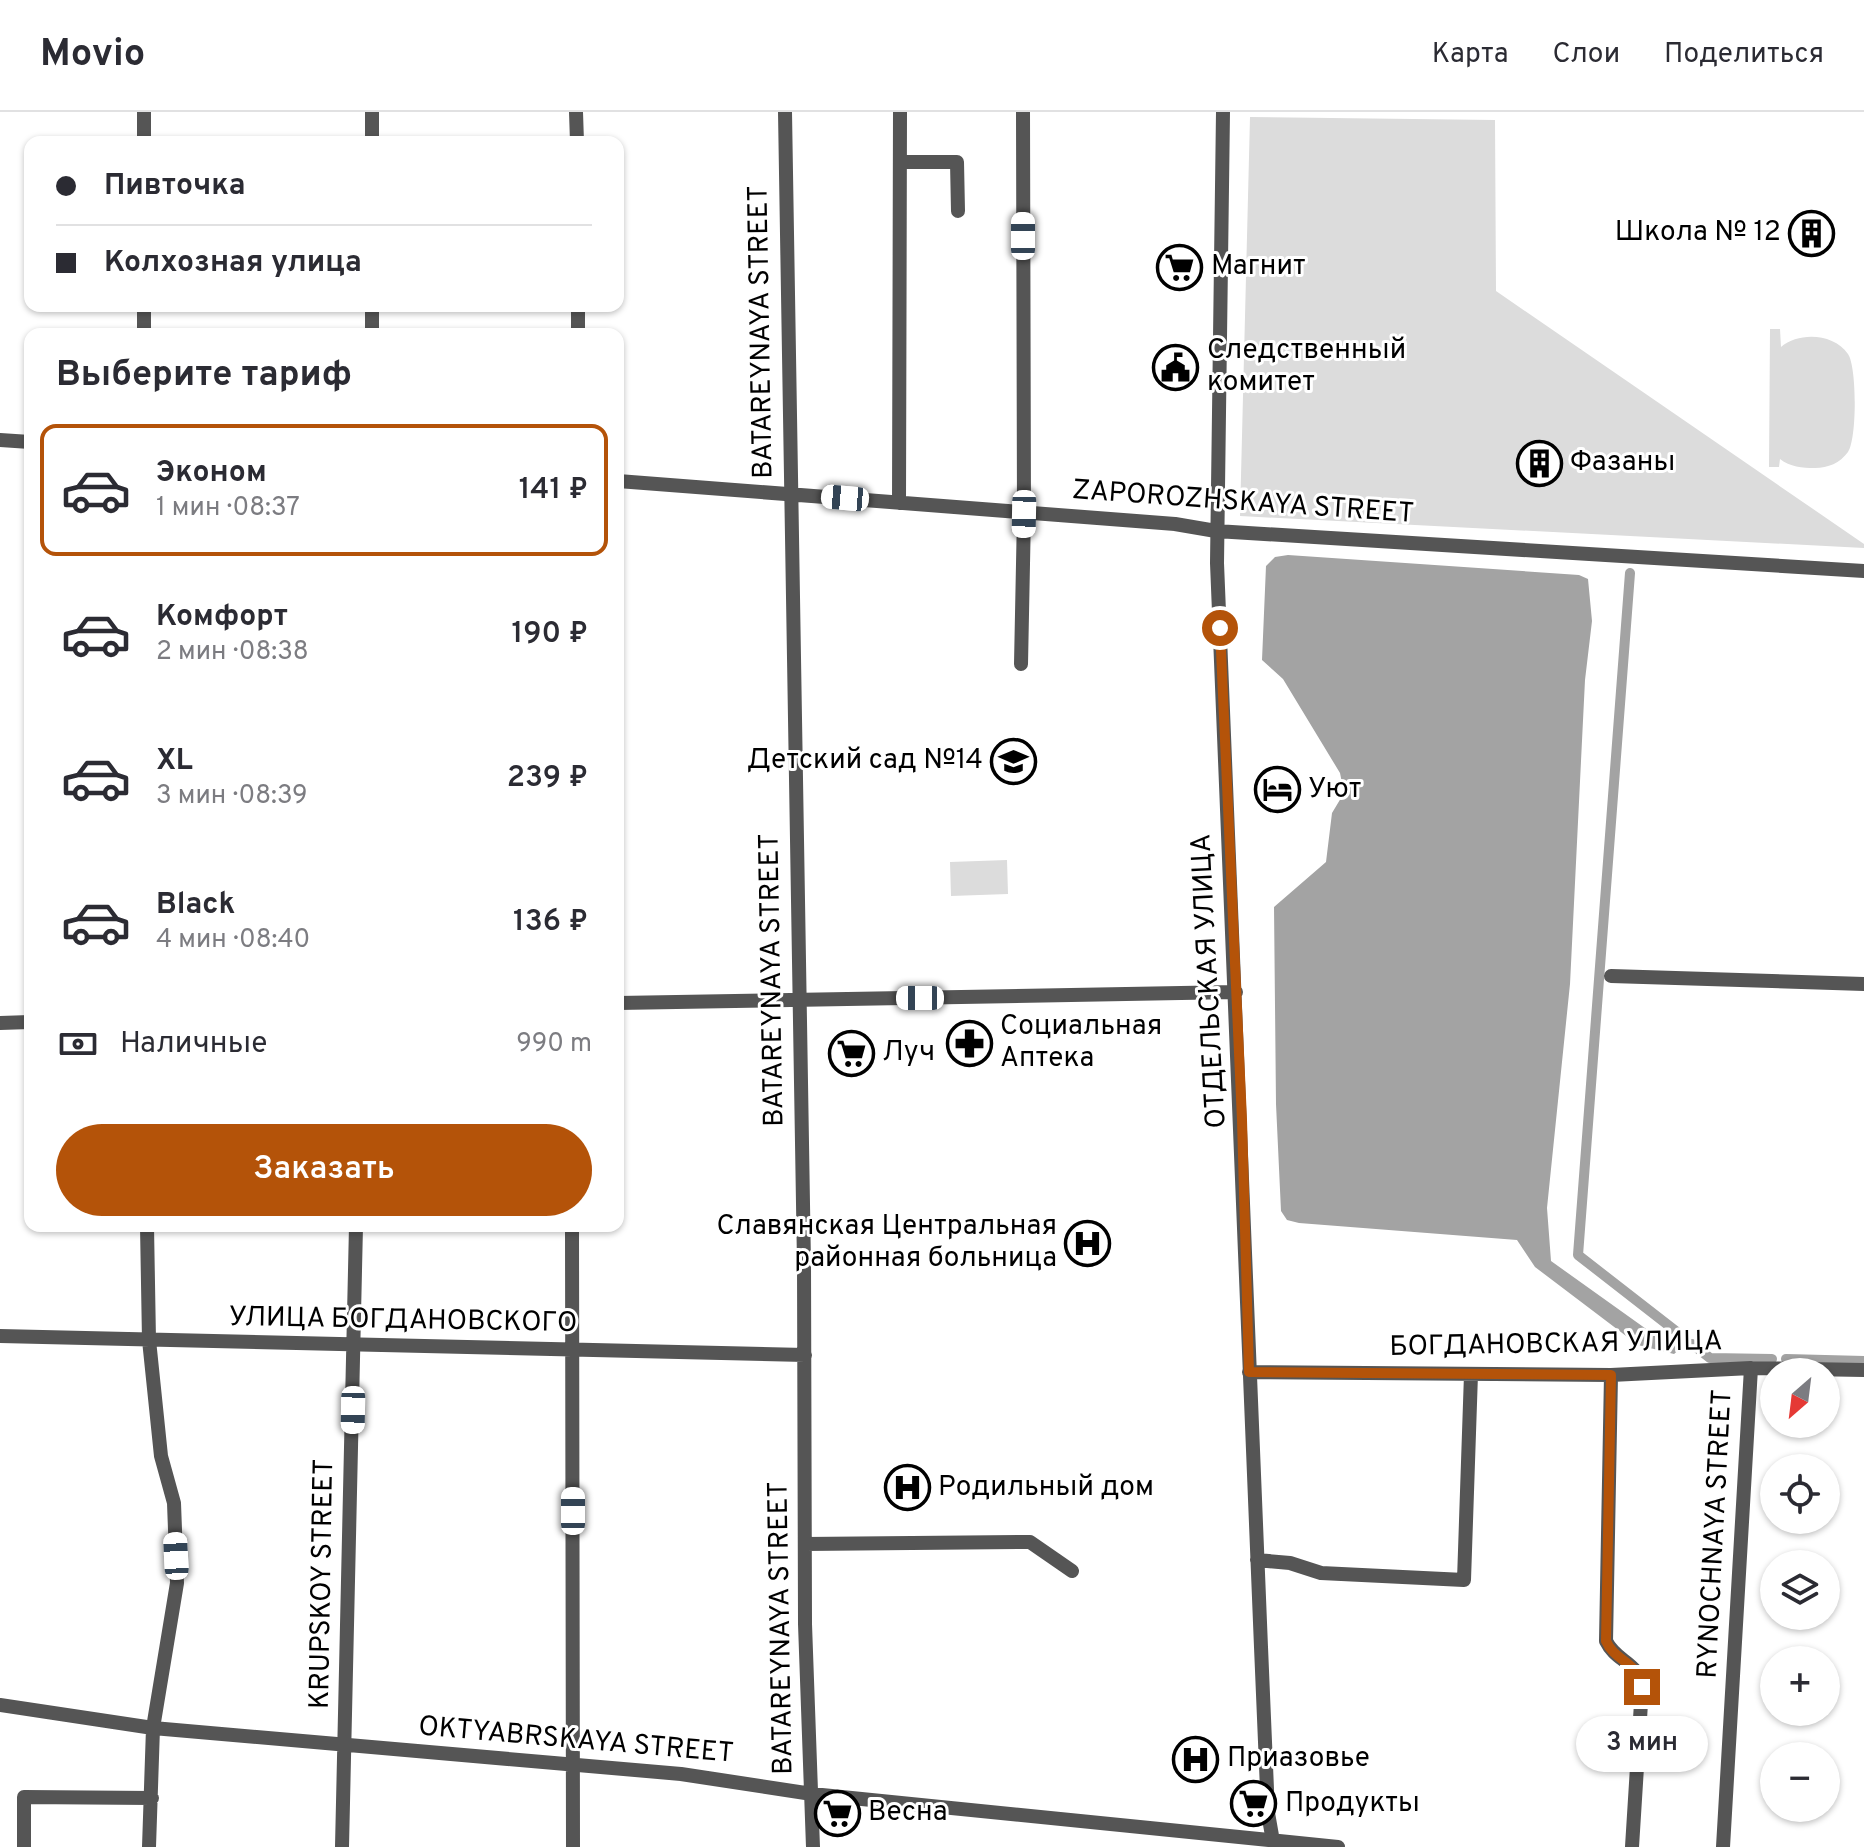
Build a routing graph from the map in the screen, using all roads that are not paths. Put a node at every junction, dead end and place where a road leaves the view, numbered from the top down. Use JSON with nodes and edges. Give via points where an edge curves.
{"nodes":[{"id":1,"x":144,"y":112,"type":"edge"},
{"id":2,"x":372,"y":112,"type":"edge"},
{"id":3,"x":576,"y":112,"type":"edge"},
{"id":4,"x":785,"y":112,"type":"edge"},
{"id":5,"x":900,"y":112,"type":"edge"},
{"id":6,"x":1023,"y":112,"type":"edge"},
{"id":7,"x":1223,"y":112,"type":"edge"},
{"id":8,"x":144,"y":136,"type":"edge"},
{"id":9,"x":372,"y":136,"type":"edge"},
{"id":10,"x":577,"y":136,"type":"edge"},
{"id":11,"x":900,"y":162,"type":"junction"},
{"id":12,"x":958,"y":211,"type":"dead end"},
{"id":13,"x":0,"y":440,"type":"edge"},
{"id":14,"x":24,"y":442,"type":"edge"},
{"id":15,"x":624,"y":481,"type":"edge"},
{"id":16,"x":790,"y":493,"type":"junction"},
{"id":17,"x":899,"y":503,"type":"junction"},
{"id":18,"x":1024,"y":514,"type":"junction"},
{"id":19,"x":1216,"y":531,"type":"junction"},
{"id":20,"x":1864,"y":571,"type":"edge"},
{"id":21,"x":1021,"y":664,"type":"dead end"},
{"id":22,"x":1611,"y":976,"type":"dead end"},
{"id":23,"x":1864,"y":984,"type":"edge"},
{"id":24,"x":1236,"y":992,"type":"junction"},
{"id":25,"x":800,"y":999,"type":"junction"},
{"id":26,"x":624,"y":1003,"type":"edge"},
{"id":27,"x":24,"y":1022,"type":"edge"},
{"id":28,"x":0,"y":1023,"type":"edge"},
{"id":29,"x":147,"y":1232,"type":"edge"},
{"id":30,"x":356,"y":1232,"type":"edge"},
{"id":31,"x":572,"y":1232,"type":"edge"},
{"id":32,"x":0,"y":1336,"type":"edge"},
{"id":33,"x":149,"y":1340,"type":"junction"},
{"id":34,"x":355,"y":1346,"type":"junction"},
{"id":35,"x":573,"y":1352,"type":"junction"},
{"id":36,"x":805,"y":1355,"type":"junction"},
{"id":37,"x":1751,"y":1368,"type":"junction"},
{"id":38,"x":1864,"y":1370,"type":"edge"},
{"id":39,"x":1249,"y":1372,"type":"junction"},
{"id":40,"x":1471,"y":1374,"type":"junction"},
{"id":41,"x":1611,"y":1375,"type":"junction"},
{"id":42,"x":805,"y":1544,"type":"junction"},
{"id":43,"x":1257,"y":1560,"type":"junction"},
{"id":44,"x":1072,"y":1571,"type":"dead end"},
{"id":45,"x":0,"y":1705,"type":"edge"},
{"id":46,"x":153,"y":1728,"type":"junction"},
{"id":47,"x":346,"y":1746,"type":"junction"},
{"id":48,"x":572,"y":1765,"type":"junction"},
{"id":49,"x":812,"y":1794,"type":"junction"},
{"id":50,"x":152,"y":1798,"type":"junction"},
{"id":51,"x":1274,"y":1844,"type":"edge"},
{"id":52,"x":24,"y":1847,"type":"edge"},
{"id":53,"x":149,"y":1847,"type":"edge"},
{"id":54,"x":342,"y":1847,"type":"edge"},
{"id":55,"x":573,"y":1847,"type":"edge"},
{"id":56,"x":813,"y":1847,"type":"edge"},
{"id":57,"x":1338,"y":1847,"type":"edge"},
{"id":58,"x":1632,"y":1847,"type":"edge"},
{"id":59,"x":1723,"y":1847,"type":"edge"}],
"edges":[{"from":1,"to":8,"type":"street"},
{"from":2,"to":9,"type":"street"},
{"from":3,"to":10,"type":"street"},
{"from":4,"to":16,"type":"street","name":"BATAREYNAYA STREET"},
{"from":5,"to":11,"type":"street"},
{"from":6,"to":18,"type":"street"},
{"from":7,"to":19,"type":"street","name":"ОТДЕЛЬСКАЯ УЛИЦА"},
{"from":11,"to":12,"type":"street","via":[[957,162]]},
{"from":11,"to":17,"type":"street"},
{"from":13,"to":14,"type":"street"},
{"from":15,"to":16,"type":"street","name":"ZAPOROZHSKAYA STREET"},
{"from":16,"to":17,"type":"street","name":"ZAPOROZHSKAYA STREET"},
{"from":16,"to":25,"type":"street","name":"BATAREYNAYA STREET"},
{"from":17,"to":18,"type":"street","name":"ZAPOROZHSKAYA STREET"},
{"from":18,"to":19,"type":"street","name":"ZAPOROZHSKAYA STREET"},
{"from":18,"to":21,"type":"street"},
{"from":19,"to":20,"type":"street","name":"ZAPOROZHSKAYA STREET"},
{"from":19,"to":24,"type":"street","name":"ОТДЕЛЬСКАЯ УЛИЦА"},
{"from":22,"to":23,"type":"street"},
{"from":24,"to":25,"type":"street"},
{"from":24,"to":39,"type":"street","name":"ОТДЕЛЬСКАЯ УЛИЦА"},
{"from":25,"to":26,"type":"street"},
{"from":25,"to":36,"type":"street","name":"BATAREYNAYA STREET"},
{"from":27,"to":28,"type":"street"},
{"from":29,"to":33,"type":"street"},
{"from":30,"to":34,"type":"street","name":"KRUPSKOY STREET"},
{"from":31,"to":35,"type":"street"},
{"from":32,"to":33,"type":"street","name":"УЛИЦА БОГДАНОВСКОГО"},
{"from":33,"to":34,"type":"street","name":"УЛИЦА БОГДАНОВСКОГО"},
{"from":33,"to":46,"type":"street","via":[[161,1456],[174,1503],[177,1583]]},
{"from":34,"to":35,"type":"street","name":"УЛИЦА БОГДАНОВСКОГО"},
{"from":34,"to":47,"type":"street","name":"KRUPSKOY STREET"},
{"from":35,"to":36,"type":"street","name":"УЛИЦА БОГДАНОВСКОГО"},
{"from":35,"to":48,"type":"street"},
{"from":36,"to":42,"type":"street","name":"BATAREYNAYA STREET"},
{"from":37,"to":38,"type":"street","name":"БОГДАНОВСКАЯ УЛИЦА"},
{"from":37,"to":41,"type":"street","name":"БОГДАНОВСКАЯ УЛИЦА"},
{"from":37,"to":59,"type":"street","name":"RYNOCHNAYA STREET"},
{"from":39,"to":40,"type":"street","name":"БОГДАНОВСКАЯ УЛИЦА"},
{"from":39,"to":43,"type":"street","name":"ОТДЕЛЬСКАЯ УЛИЦА"},
{"from":40,"to":41,"type":"street","name":"БОГДАНОВСКАЯ УЛИЦА"},
{"from":40,"to":43,"type":"street","via":[[1464,1580],[1321,1573]]},
{"from":41,"to":58,"type":"street","via":[[1606,1641],[1610,1652],[1634,1665],[1642,1687]]},
{"from":42,"to":44,"type":"street","via":[[1030,1542]]},
{"from":42,"to":49,"type":"street","name":"BATAREYNAYA STREET"},
{"from":43,"to":51,"type":"street","name":"ОТДЕЛЬСКАЯ УЛИЦА","via":[[1268,1813]]},
{"from":45,"to":46,"type":"street","name":"OKTYABRSKAYA STREET"},
{"from":46,"to":47,"type":"street","name":"OKTYABRSKAYA STREET"},
{"from":46,"to":50,"type":"street"},
{"from":47,"to":48,"type":"street","name":"OKTYABRSKAYA STREET"},
{"from":47,"to":54,"type":"street","name":"KRUPSKOY STREET"},
{"from":48,"to":49,"type":"street","name":"OKTYABRSKAYA STREET","via":[[681,1774]]},
{"from":48,"to":55,"type":"street"},
{"from":49,"to":51,"type":"street","name":"OKTYABRSKAYA STREET"},
{"from":49,"to":56,"type":"street","name":"BATAREYNAYA STREET"},
{"from":50,"to":52,"type":"street","via":[[24,1797]]},
{"from":50,"to":53,"type":"street"},
{"from":51,"to":57,"type":"street","name":"OKTYABRSKAYA STREET"}]}
